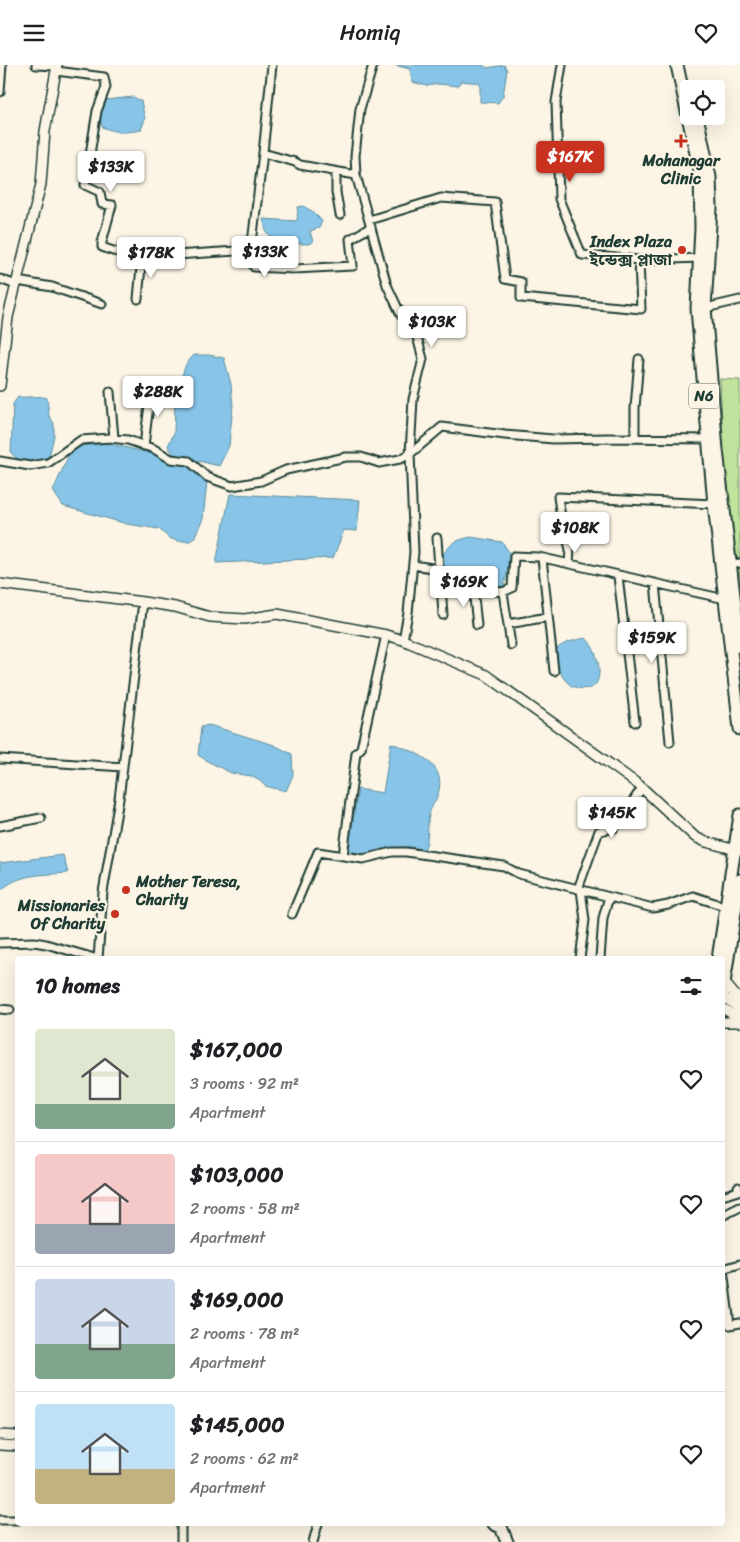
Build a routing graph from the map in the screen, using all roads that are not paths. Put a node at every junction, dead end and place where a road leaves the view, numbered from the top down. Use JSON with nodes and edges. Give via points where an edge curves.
{"nodes":[{"id":1,"x":2,"y":65,"type":"edge"},
{"id":2,"x":36,"y":65,"type":"edge"},
{"id":3,"x":272,"y":65,"type":"edge"},
{"id":4,"x":373,"y":65,"type":"edge"},
{"id":5,"x":562,"y":65,"type":"edge"},
{"id":6,"x":677,"y":65,"type":"edge"},
{"id":7,"x":684,"y":65,"type":"edge"},
{"id":8,"x":57,"y":67,"type":"edge"},
{"id":9,"x":687,"y":80,"type":"edge"},
{"id":10,"x":0,"y":92,"type":"edge"},
{"id":11,"x":699,"y":125,"type":"edge"},
{"id":12,"x":263,"y":153,"type":"junction"},
{"id":13,"x":336,"y":172,"type":"junction"},
{"id":14,"x":356,"y":175,"type":"junction"},
{"id":15,"x":340,"y":215,"type":"dead end"},
{"id":16,"x":370,"y":223,"type":"junction"},
{"id":17,"x":252,"y":250,"type":"junction"},
{"id":18,"x":142,"y":256,"type":"junction"},
{"id":19,"x":703,"y":258,"type":"junction"},
{"id":20,"x":639,"y":261,"type":"junction"},
{"id":21,"x":0,"y":279,"type":"edge"},
{"id":22,"x":16,"y":283,"type":"junction"},
{"id":23,"x":138,"y":299,"type":"dead end"},
{"id":24,"x":740,"y":300,"type":"edge"},
{"id":25,"x":102,"y":304,"type":"dead end"},
{"id":26,"x":701,"y":309,"type":"junction"},
{"id":27,"x":639,"y":359,"type":"dead end"},
{"id":28,"x":0,"y":386,"type":"edge"},
{"id":29,"x":151,"y":388,"type":"dead end"},
{"id":30,"x":110,"y":392,"type":"dead end"},
{"id":31,"x":114,"y":438,"type":"junction"},
{"id":32,"x":635,"y":438,"type":"junction"},
{"id":33,"x":712,"y":439,"type":"junction"},
{"id":34,"x":144,"y":446,"type":"junction"},
{"id":35,"x":410,"y":454,"type":"junction"},
{"id":36,"x":0,"y":461,"type":"edge"},
{"id":37,"x":714,"y":504,"type":"junction"},
{"id":38,"x":437,"y":538,"type":"dead end"},
{"id":39,"x":542,"y":558,"type":"junction"},
{"id":40,"x":569,"y":564,"type":"junction"},
{"id":41,"x":731,"y":564,"type":"edge"},
{"id":42,"x":413,"y":565,"type":"junction"},
{"id":43,"x":439,"y":569,"type":"junction"},
{"id":44,"x":618,"y":576,"type":"junction"},
{"id":45,"x":655,"y":583,"type":"junction"},
{"id":46,"x":0,"y":584,"type":"edge"},
{"id":47,"x":441,"y":584,"type":"junction"},
{"id":48,"x":473,"y":588,"type":"junction"},
{"id":49,"x":502,"y":592,"type":"junction"},
{"id":50,"x":725,"y":599,"type":"junction"},
{"id":51,"x":143,"y":602,"type":"junction"},
{"id":52,"x":443,"y":615,"type":"dead end"},
{"id":53,"x":548,"y":617,"type":"junction"},
{"id":54,"x":508,"y":624,"type":"junction"},
{"id":55,"x":477,"y":625,"type":"dead end"},
{"id":56,"x":386,"y":635,"type":"junction"},
{"id":57,"x":403,"y":640,"type":"junction"},
{"id":58,"x":511,"y":645,"type":"dead end"},
{"id":59,"x":740,"y":647,"type":"edge"},
{"id":60,"x":554,"y":671,"type":"dead end"},
{"id":61,"x":635,"y":723,"type":"dead end"},
{"id":62,"x":740,"y":729,"type":"edge"},
{"id":63,"x":670,"y":742,"type":"dead end"},
{"id":64,"x":0,"y":759,"type":"edge"},
{"id":65,"x":123,"y":767,"type":"junction"},
{"id":66,"x":642,"y":789,"type":"junction"},
{"id":67,"x":740,"y":815,"type":"edge"},
{"id":68,"x":41,"y":818,"type":"dead end"},
{"id":69,"x":0,"y":826,"type":"edge"},
{"id":70,"x":737,"y":851,"type":"edge"},
{"id":71,"x":343,"y":856,"type":"junction"},
{"id":72,"x":740,"y":880,"type":"edge"},
{"id":73,"x":580,"y":890,"type":"junction"},
{"id":74,"x":609,"y":897,"type":"junction"},
{"id":75,"x":734,"y":907,"type":"edge"},
{"id":76,"x":292,"y":914,"type":"dead end"},
{"id":77,"x":0,"y":943,"type":"edge"},
{"id":78,"x":88,"y":956,"type":"edge"},
{"id":79,"x":98,"y":956,"type":"edge"},
{"id":80,"x":580,"y":956,"type":"edge"},
{"id":81,"x":600,"y":956,"type":"edge"},
{"id":82,"x":719,"y":956,"type":"edge"},
{"id":83,"x":725,"y":974,"type":"edge"},
{"id":84,"x":725,"y":983,"type":"edge"},
{"id":85,"x":725,"y":998,"type":"edge"},
{"id":86,"x":740,"y":1001,"type":"edge"},
{"id":87,"x":740,"y":1008,"type":"edge"},
{"id":88,"x":0,"y":1009,"type":"edge"},
{"id":89,"x":10,"y":1010,"type":"dead end"},
{"id":90,"x":725,"y":1010,"type":"edge"},
{"id":91,"x":740,"y":1020,"type":"edge"},
{"id":92,"x":725,"y":1022,"type":"edge"},
{"id":93,"x":738,"y":1187,"type":"dead end"},
{"id":94,"x":725,"y":1195,"type":"edge"},
{"id":95,"x":740,"y":1207,"type":"edge"},
{"id":96,"x":725,"y":1214,"type":"edge"},
{"id":97,"x":740,"y":1263,"type":"edge"},
{"id":98,"x":725,"y":1266,"type":"edge"},
{"id":99,"x":725,"y":1268,"type":"edge"},
{"id":100,"x":725,"y":1285,"type":"edge"},
{"id":101,"x":740,"y":1323,"type":"edge"},
{"id":102,"x":0,"y":1435,"type":"edge"},
{"id":103,"x":15,"y":1436,"type":"edge"},
{"id":104,"x":0,"y":1445,"type":"edge"},
{"id":105,"x":15,"y":1446,"type":"edge"},
{"id":106,"x":0,"y":1520,"type":"edge"},
{"id":107,"x":15,"y":1520,"type":"edge"},
{"id":108,"x":181,"y":1526,"type":"edge"},
{"id":109,"x":317,"y":1526,"type":"edge"},
{"id":110,"x":499,"y":1526,"type":"edge"},
{"id":111,"x":181,"y":1542,"type":"edge"},
{"id":112,"x":313,"y":1542,"type":"edge"},
{"id":113,"x":507,"y":1542,"type":"edge"}],
"edges":[{"from":1,"to":10,"type":"street"},
{"from":2,"to":8,"type":"street"},
{"from":3,"to":12,"type":"street"},
{"from":4,"to":14,"type":"street","via":[[360,109]]},
{"from":5,"to":20,"type":"street","via":[[556,102],[559,199],[562,207],[582,255]]},
{"from":6,"to":19,"type":"highway","number":"N6","via":[[700,172]]},
{"from":7,"to":9,"type":"highway"},
{"from":8,"to":18,"type":"street","via":[[104,77],[106,87],[97,111],[85,185],[100,192],[102,203],[112,205],[102,247]]},
{"from":8,"to":22,"type":"street","via":[[45,131],[41,184]]},
{"from":11,"to":19,"type":"highway","number":"N6","via":[[710,177],[712,208]]},
{"from":12,"to":13,"type":"street"},
{"from":12,"to":17,"type":"street"},
{"from":13,"to":14,"type":"street"},
{"from":13,"to":15,"type":"street"},
{"from":14,"to":16,"type":"street"},
{"from":16,"to":17,"type":"street","via":[[350,239],[353,266],[254,267],[250,259]]},
{"from":16,"to":20,"type":"street","via":[[441,198],[495,202],[505,279],[521,282],[521,298],[641,309]]},
{"from":16,"to":35,"type":"street","via":[[388,285],[401,315],[417,337],[423,359],[414,399]]},
{"from":17,"to":18,"type":"street"},
{"from":18,"to":23,"type":"street"},
{"from":19,"to":20,"type":"street"},
{"from":19,"to":26,"type":"highway","number":"N6"},
{"from":21,"to":22,"type":"street"},
{"from":22,"to":25,"type":"street","via":[[52,287]]},
{"from":22,"to":28,"type":"street","via":[[8,317]]},
{"from":24,"to":26,"type":"street"},
{"from":26,"to":33,"type":"highway","number":"N6"},
{"from":27,"to":32,"type":"street"},
{"from":29,"to":34,"type":"street"},
{"from":30,"to":31,"type":"street"},
{"from":31,"to":34,"type":"street"},
{"from":31,"to":36,"type":"street","via":[[81,440],[48,463],[30,466]]},
{"from":32,"to":33,"type":"street"},
{"from":32,"to":35,"type":"street","via":[[552,439],[442,427]]},
{"from":33,"to":37,"type":"highway","number":"N6"},
{"from":33,"to":41,"type":"highway","number":"N6"},
{"from":34,"to":35,"type":"street","via":[[171,459],[189,461],[207,477],[232,486],[346,457],[361,457],[380,463]]},
{"from":35,"to":42,"type":"street"},
{"from":37,"to":40,"type":"street","via":[[558,497],[560,517],[570,549]]},
{"from":37,"to":41,"type":"highway","number":"N6"},
{"from":38,"to":43,"type":"street"},
{"from":39,"to":40,"type":"street"},
{"from":39,"to":49,"type":"street","via":[[514,556],[512,588]]},
{"from":39,"to":53,"type":"street"},
{"from":40,"to":44,"type":"street"},
{"from":41,"to":50,"type":"highway","number":"N6"},
{"from":41,"to":59,"type":"highway","number":"N6"},
{"from":42,"to":43,"type":"street"},
{"from":42,"to":57,"type":"street"},
{"from":43,"to":47,"type":"street"},
{"from":44,"to":45,"type":"street"},
{"from":44,"to":61,"type":"street"},
{"from":45,"to":50,"type":"street"},
{"from":45,"to":63,"type":"street"},
{"from":46,"to":51,"type":"street"},
{"from":47,"to":48,"type":"street"},
{"from":47,"to":52,"type":"street"},
{"from":48,"to":49,"type":"street"},
{"from":48,"to":55,"type":"street"},
{"from":49,"to":54,"type":"street"},
{"from":50,"to":62,"type":"highway","number":"N6"},
{"from":51,"to":56,"type":"street","via":[[210,617],[245,619],[277,614]]},
{"from":51,"to":65,"type":"street"},
{"from":53,"to":54,"type":"street"},
{"from":53,"to":60,"type":"street"},
{"from":54,"to":58,"type":"street"},
{"from":56,"to":57,"type":"street"},
{"from":56,"to":71,"type":"street","via":[[361,748],[356,753]]},
{"from":57,"to":66,"type":"street","via":[[486,675]]},
{"from":64,"to":65,"type":"street"},
{"from":65,"to":79,"type":"street","via":[[103,892]]},
{"from":66,"to":70,"type":"street","via":[[696,837]]},
{"from":66,"to":73,"type":"street","via":[[614,828],[599,831]]},
{"from":67,"to":70,"type":"highway"},
{"from":68,"to":69,"type":"street"},
{"from":70,"to":75,"type":"highway"},
{"from":71,"to":73,"type":"street","via":[[363,859],[392,852],[414,853],[504,866],[519,874]]},
{"from":71,"to":76,"type":"street","via":[[318,852]]},
{"from":72,"to":75,"type":"highway"},
{"from":73,"to":74,"type":"street"},
{"from":73,"to":80,"type":"street","via":[[585,920]]},
{"from":74,"to":75,"type":"street","via":[[653,908],[694,895]]},
{"from":74,"to":81,"type":"street","via":[[603,918]]},
{"from":75,"to":82,"type":"highway"},
{"from":75,"to":83,"type":"highway"},
{"from":77,"to":78,"type":"street","via":[[34,942]]},
{"from":84,"to":86,"type":"street"},
{"from":85,"to":87,"type":"street"},
{"from":88,"to":89,"type":"street"},
{"from":90,"to":91,"type":"street"},
{"from":91,"to":92,"type":"street"},
{"from":93,"to":94,"type":"street","via":[[738,1191]]},
{"from":95,"to":96,"type":"street"},
{"from":97,"to":98,"type":"street"},
{"from":97,"to":99,"type":"street"},
{"from":100,"to":101,"type":"street","via":[[730,1325]]},
{"from":102,"to":103,"type":"street"},
{"from":104,"to":105,"type":"street"},
{"from":106,"to":107,"type":"street"},
{"from":108,"to":111,"type":"street"},
{"from":109,"to":112,"type":"street"},
{"from":110,"to":113,"type":"highway"}]}
